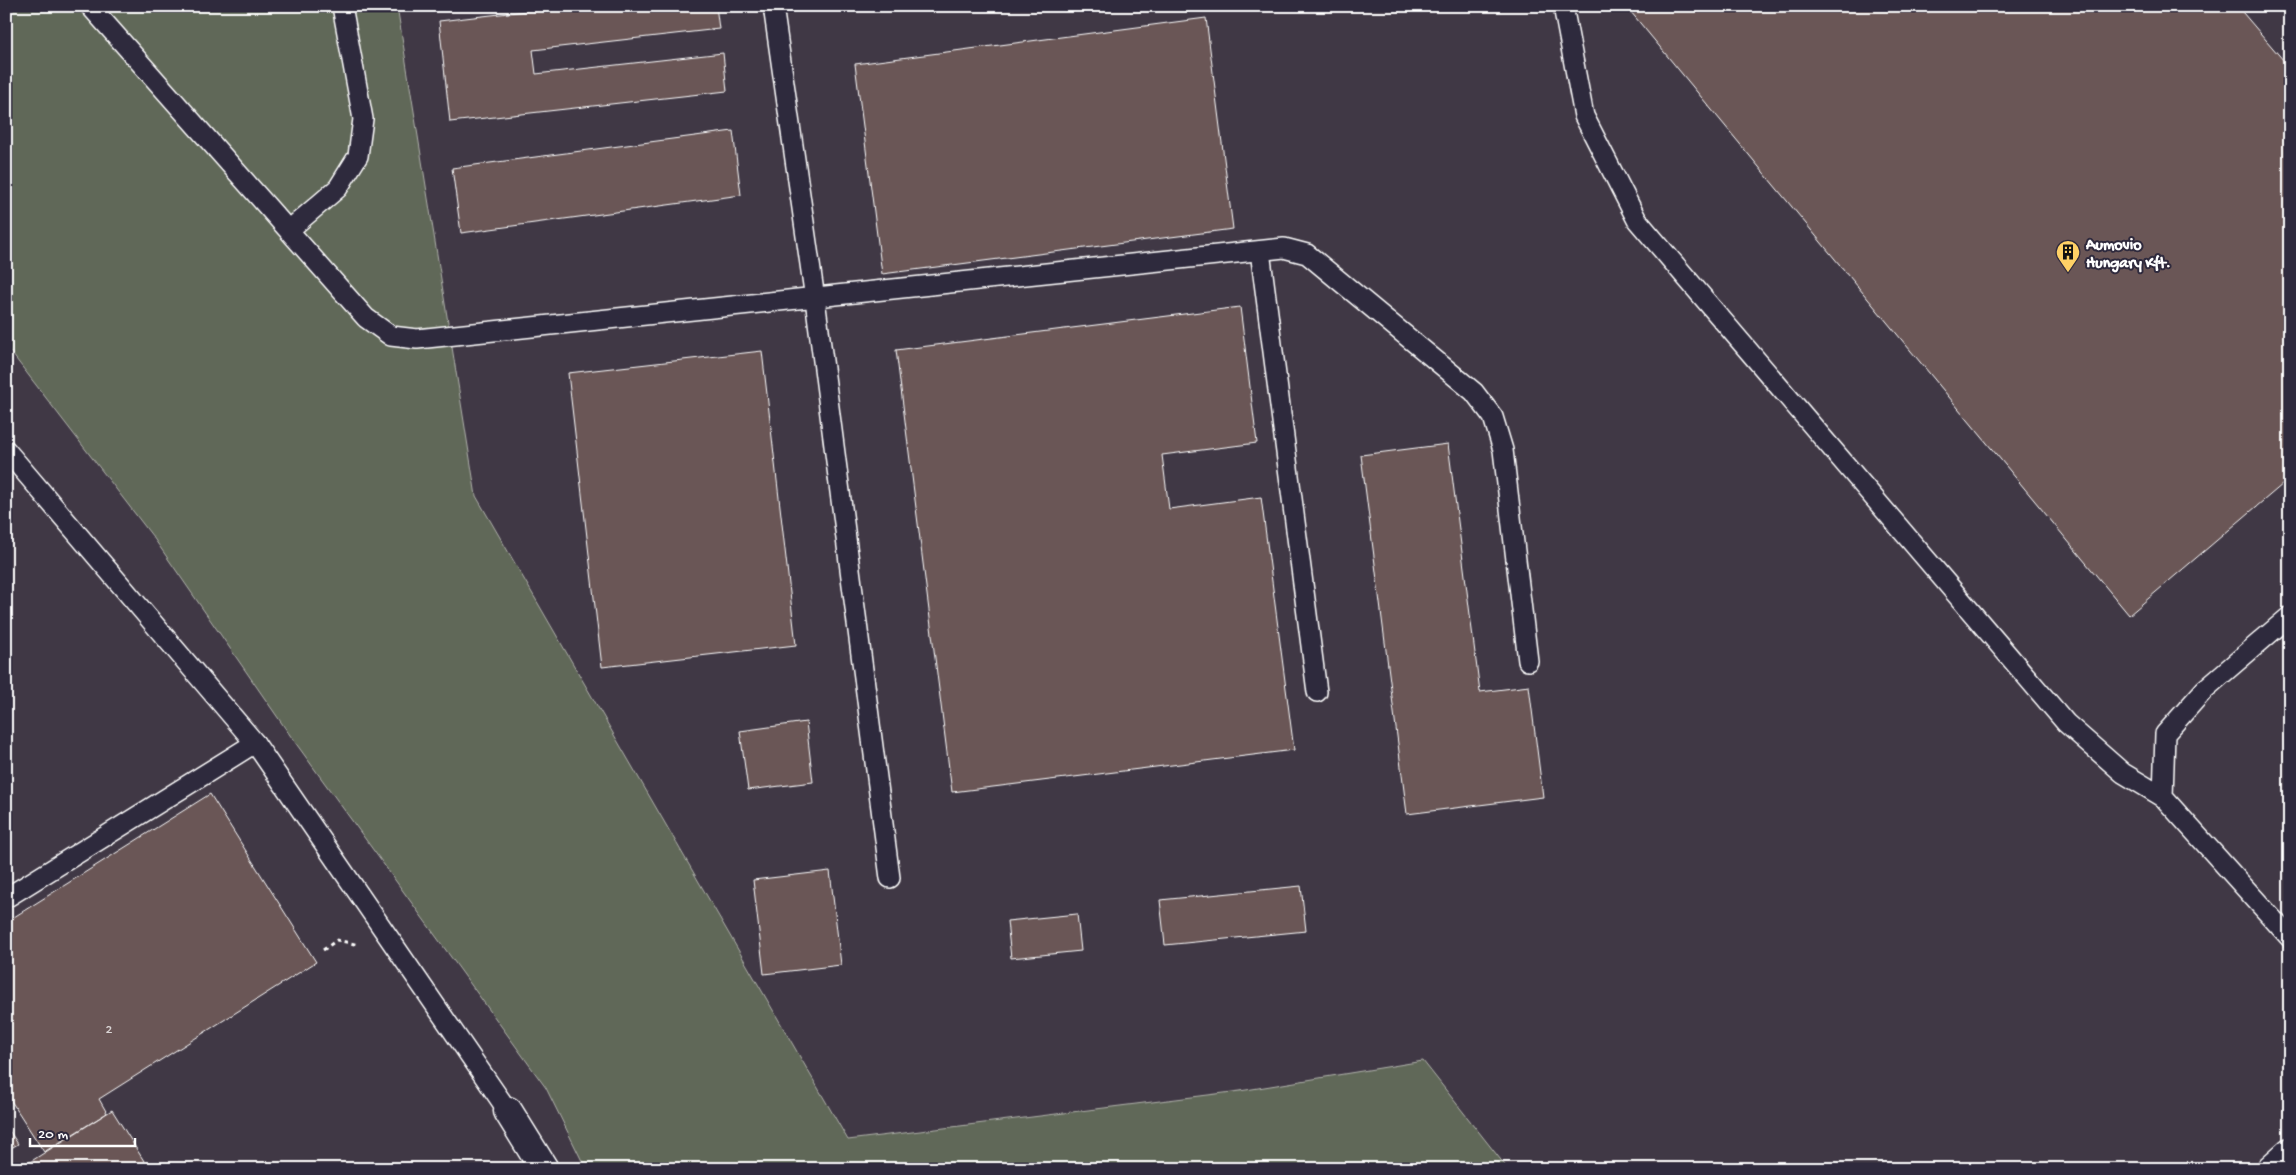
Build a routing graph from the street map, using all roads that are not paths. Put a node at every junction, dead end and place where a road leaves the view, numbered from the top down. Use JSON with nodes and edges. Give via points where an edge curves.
{"nodes":[{"id":1,"x":90,"y":6,"type":"edge"},
{"id":2,"x":342,"y":6,"type":"edge"},
{"id":3,"x":773,"y":6,"type":"edge"},
{"id":4,"x":1563,"y":6,"type":"edge"},
{"id":5,"x":289,"y":230,"type":"junction"},
{"id":6,"x":1260,"y":251,"type":"junction"},
{"id":7,"x":814,"y":299,"type":"junction"},
{"id":8,"x":6,"y":450,"type":"edge"},
{"id":9,"x":2290,"y":616,"type":"edge"},
{"id":10,"x":1528,"y":661,"type":"dead end"},
{"id":11,"x":1317,"y":692,"type":"dead end"},
{"id":12,"x":255,"y":743,"type":"junction"},
{"id":13,"x":2164,"y":797,"type":"junction"},
{"id":14,"x":890,"y":878,"type":"dead end"},
{"id":15,"x":6,"y":898,"type":"edge"},
{"id":16,"x":2290,"y":938,"type":"edge"},
{"id":17,"x":508,"y":1111,"type":"joint"},
{"id":18,"x":2290,"y":1152,"type":"edge"},
{"id":19,"x":544,"y":1169,"type":"edge"},
{"id":20,"x":2272,"y":1169,"type":"edge"}],
"edges":[{"from":1,"to":5,"type":"lane"},
{"from":2,"to":5,"type":"lane","via":[[363,119],[358,156],[338,188]]},
{"from":3,"to":7,"type":"lane"},
{"from":4,"to":13,"type":"lane","via":[[1584,116],[1637,220],[2066,723],[2123,773]]},
{"from":5,"to":7,"type":"lane","via":[[366,318],[391,336],[417,339]]},
{"from":6,"to":7,"type":"lane"},
{"from":6,"to":10,"type":"lane","via":[[1284,248],[1307,254],[1474,392],[1493,418],[1503,450]]},
{"from":6,"to":11,"type":"lane"},
{"from":7,"to":14,"type":"lane"},
{"from":8,"to":12,"type":"lane"},
{"from":9,"to":13,"type":"lane","via":[[2204,689],[2164,734]]},
{"from":12,"to":15,"type":"lane"},
{"from":12,"to":17,"type":"lane"},
{"from":13,"to":16,"type":"lane"},
{"from":17,"to":19,"type":"street"},
{"from":18,"to":20,"type":"street"}]}
